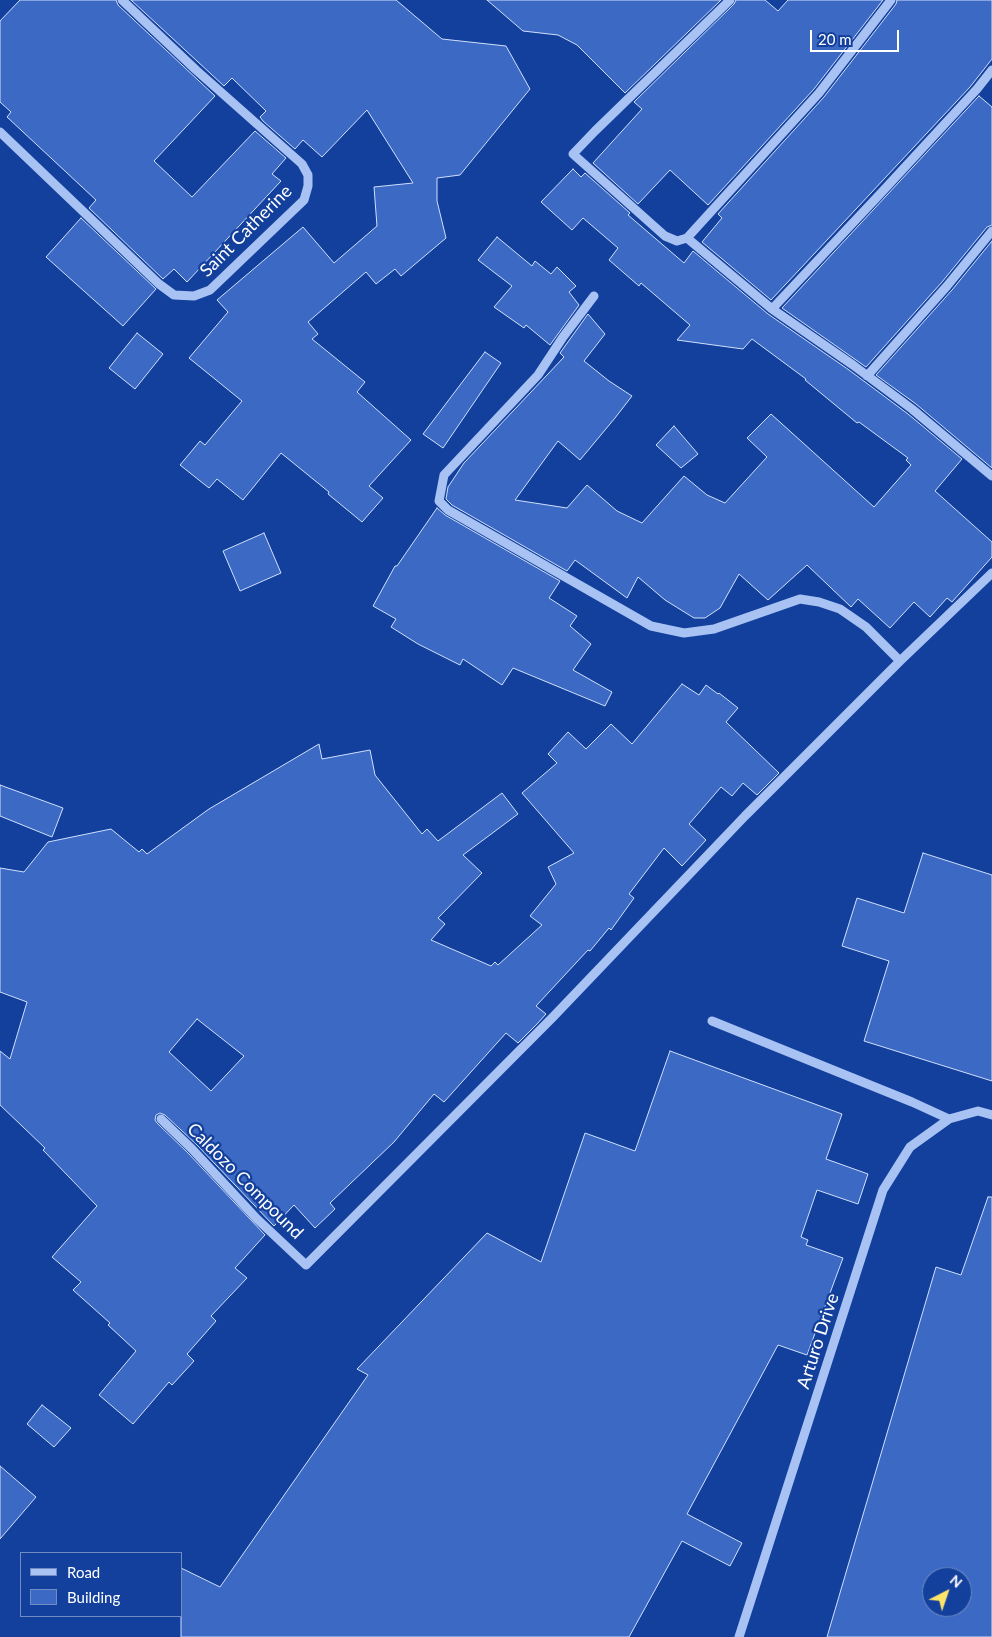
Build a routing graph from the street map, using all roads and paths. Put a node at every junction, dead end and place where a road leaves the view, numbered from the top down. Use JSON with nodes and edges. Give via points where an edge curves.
{"nodes":[{"id":1,"x":122,"y":0,"type":"edge"},
{"id":2,"x":730,"y":0,"type":"edge"},
{"id":3,"x":891,"y":0,"type":"edge"},
{"id":4,"x":992,"y":70,"type":"edge"},
{"id":5,"x":0,"y":132,"type":"edge"},
{"id":6,"x":992,"y":231,"type":"edge"},
{"id":7,"x":687,"y":238,"type":"junction"},
{"id":8,"x":594,"y":296,"type":"dead end"},
{"id":9,"x":772,"y":309,"type":"junction"},
{"id":10,"x":867,"y":376,"type":"junction"},
{"id":11,"x":992,"y":476,"type":"edge"},
{"id":12,"x":992,"y":573,"type":"edge"},
{"id":13,"x":900,"y":661,"type":"junction"},
{"id":14,"x":712,"y":1021,"type":"dead end"},
{"id":15,"x":992,"y":1115,"type":"edge"},
{"id":16,"x":162,"y":1119,"type":"dead end"},
{"id":17,"x":949,"y":1119,"type":"junction"},
{"id":18,"x":739,"y":1637,"type":"edge"}],
"edges":[{"from":1,"to":5,"type":"street","name":"Saint Catherine","via":[[302,164],[308,175],[304,200],[210,290],[194,296],[174,295]]},
{"from":2,"to":7,"type":"street","via":[[574,154],[665,236],[677,241]]},
{"from":3,"to":7,"type":"street","via":[[818,93]]},
{"from":4,"to":9,"type":"street"},
{"from":6,"to":10,"type":"street"},
{"from":7,"to":9,"type":"street"},
{"from":8,"to":13,"type":"street","via":[[538,375],[444,475],[439,501],[448,510],[651,626],[684,633],[714,629],[800,599],[840,609],[866,627]]},
{"from":9,"to":10,"type":"street"},
{"from":10,"to":11,"type":"street"},
{"from":12,"to":13,"type":"street"},
{"from":13,"to":16,"type":"street","name":"Caldozo Compound","via":[[745,816],[553,1018],[306,1265],[257,1219]]},
{"from":14,"to":17,"type":"street"},
{"from":15,"to":17,"type":"street","name":"Arturo Drive","via":[[978,1110]]},
{"from":17,"to":18,"type":"street","name":"Arturo Drive","via":[[910,1147],[883,1190]]}]}
